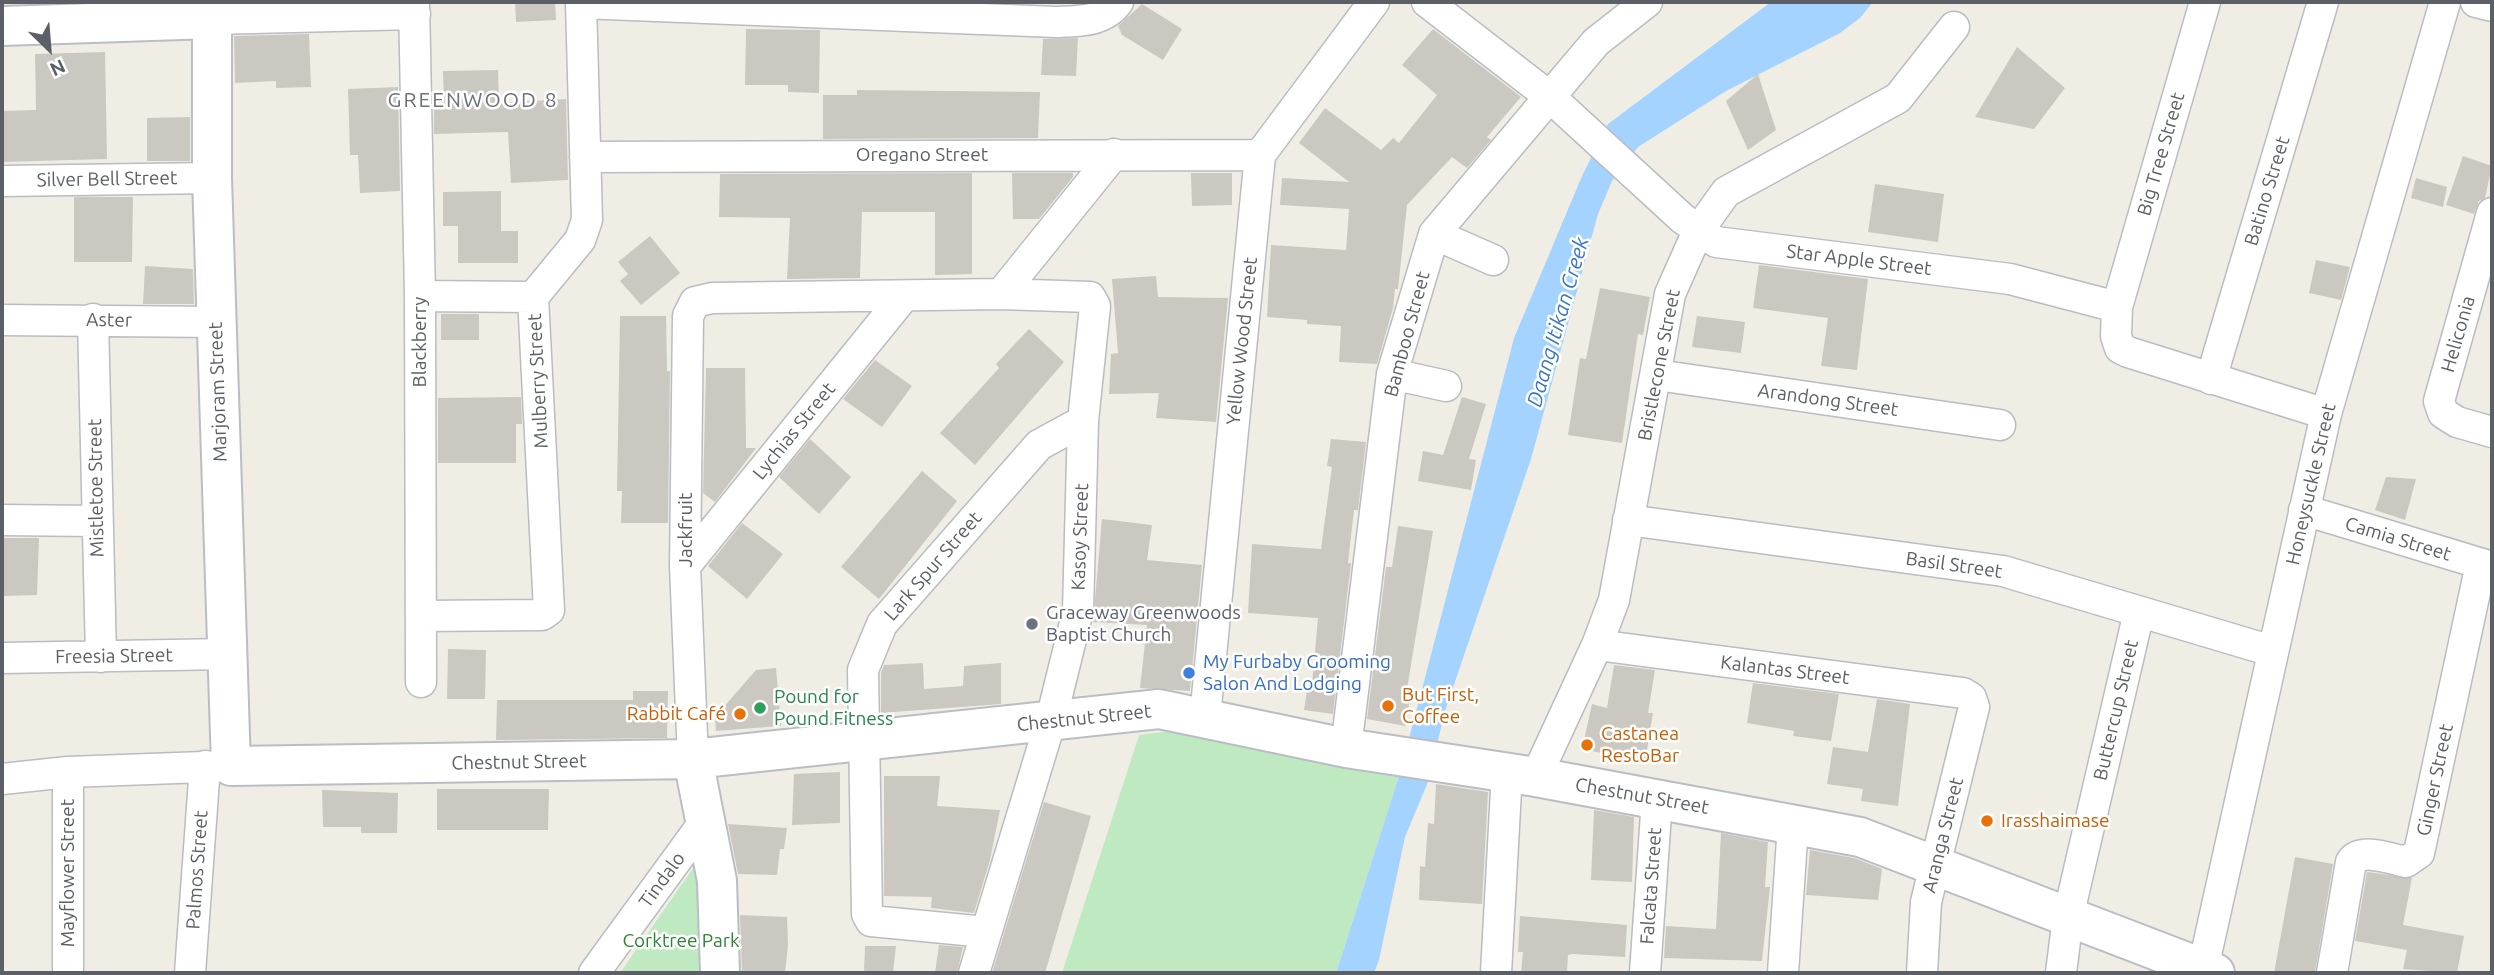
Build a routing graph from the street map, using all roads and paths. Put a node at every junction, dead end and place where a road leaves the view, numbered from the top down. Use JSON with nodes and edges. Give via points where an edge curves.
{"nodes":[{"id":1,"x":1118,"y":2,"type":"edge"},
{"id":2,"x":1374,"y":2,"type":"edge"},
{"id":3,"x":1427,"y":2,"type":"edge"},
{"id":4,"x":1647,"y":2,"type":"edge"},
{"id":5,"x":2205,"y":2,"type":"edge"},
{"id":6,"x":2323,"y":2,"type":"edge"},
{"id":7,"x":2445,"y":2,"type":"edge"},
{"id":8,"x":2476,"y":2,"type":"edge"},
{"id":9,"x":581,"y":3,"type":"edge"},
{"id":10,"x":2492,"y":6,"type":"edge"},
{"id":11,"x":415,"y":8,"type":"edge"},
{"id":12,"x":212,"y":19,"type":"junction"},
{"id":13,"x":2,"y":26,"type":"edge"},
{"id":14,"x":1954,"y":27,"type":"dead end"},
{"id":15,"x":1550,"y":97,"type":"junction"},
{"id":16,"x":1114,"y":154,"type":"junction"},
{"id":17,"x":1260,"y":155,"type":"junction"},
{"id":18,"x":585,"y":157,"type":"junction"},
{"id":19,"x":212,"y":178,"type":"junction"},
{"id":20,"x":2,"y":181,"type":"edge"},
{"id":21,"x":2492,"y":214,"type":"edge"},
{"id":22,"x":1691,"y":225,"type":"junction"},
{"id":23,"x":1434,"y":234,"type":"junction"},
{"id":24,"x":1493,"y":260,"type":"dead end"},
{"id":25,"x":1001,"y":294,"type":"junction"},
{"id":26,"x":420,"y":296,"type":"junction"},
{"id":27,"x":904,"y":296,"type":"junction"},
{"id":28,"x":533,"y":297,"type":"junction"},
{"id":29,"x":2117,"y":307,"type":"junction"},
{"id":30,"x":93,"y":319,"type":"junction"},
{"id":31,"x":2,"y":320,"type":"edge"},
{"id":32,"x":216,"y":322,"type":"junction"},
{"id":33,"x":1392,"y":374,"type":"junction"},
{"id":34,"x":1657,"y":375,"type":"junction"},
{"id":35,"x":2211,"y":379,"type":"junction"},
{"id":36,"x":1446,"y":386,"type":"dead end"},
{"id":37,"x":2326,"y":414,"type":"junction"},
{"id":38,"x":1083,"y":421,"type":"junction"},
{"id":39,"x":2000,"y":425,"type":"dead end"},
{"id":40,"x":2492,"y":432,"type":"edge"},
{"id":41,"x":2304,"y":510,"type":"junction"},
{"id":42,"x":2,"y":520,"type":"edge"},
{"id":43,"x":1628,"y":520,"type":"junction"},
{"id":44,"x":96,"y":521,"type":"junction"},
{"id":45,"x":2487,"y":565,"type":"edge"},
{"id":46,"x":685,"y":566,"type":"junction"},
{"id":47,"x":2139,"y":612,"type":"junction"},
{"id":48,"x":421,"y":616,"type":"junction"},
{"id":49,"x":1597,"y":645,"type":"junction"},
{"id":50,"x":2272,"y":651,"type":"junction"},
{"id":51,"x":227,"y":654,"type":"junction"},
{"id":52,"x":101,"y":657,"type":"junction"},
{"id":53,"x":2,"y":658,"type":"edge"},
{"id":54,"x":421,"y":682,"type":"dead end"},
{"id":55,"x":1971,"y":698,"type":"joint"},
{"id":56,"x":1205,"y":717,"type":"junction"},
{"id":57,"x":1051,"y":720,"type":"junction"},
{"id":58,"x":866,"y":743,"type":"junction"},
{"id":59,"x":1346,"y":748,"type":"junction"},
{"id":60,"x":693,"y":759,"type":"junction"},
{"id":61,"x":218,"y":766,"type":"junction"},
{"id":62,"x":68,"y":772,"type":"junction"},
{"id":63,"x":1522,"y":774,"type":"junction"},
{"id":64,"x":2,"y":779,"type":"edge"},
{"id":65,"x":1657,"y":799,"type":"junction"},
{"id":66,"x":705,"y":821,"type":"junction"},
{"id":67,"x":1793,"y":824,"type":"junction"},
{"id":68,"x":1935,"y":865,"type":"junction"},
{"id":69,"x":2068,"y":917,"type":"junction"},
{"id":70,"x":986,"y":932,"type":"junction"},
{"id":71,"x":2207,"y":972,"type":"edge"},
{"id":72,"x":68,"y":973,"type":"edge"},
{"id":73,"x":190,"y":973,"type":"edge"},
{"id":74,"x":594,"y":973,"type":"edge"},
{"id":75,"x":720,"y":973,"type":"edge"},
{"id":76,"x":974,"y":973,"type":"edge"},
{"id":77,"x":1496,"y":973,"type":"edge"},
{"id":78,"x":1645,"y":973,"type":"edge"},
{"id":79,"x":1783,"y":973,"type":"edge"},
{"id":80,"x":1922,"y":973,"type":"edge"},
{"id":81,"x":2061,"y":973,"type":"edge"},
{"id":82,"x":2332,"y":973,"type":"edge"}],
"edges":[{"from":1,"to":9,"type":"street","via":[[1091,20],[1056,22]]},
{"from":2,"to":17,"type":"street"},
{"from":3,"to":15,"type":"street","name":"Star Apple Street"},
{"from":4,"to":15,"type":"street","name":"Bamboo Street","via":[[1596,41]]},
{"from":5,"to":29,"type":"street","name":"Big Tree Street"},
{"from":6,"to":35,"type":"street","name":"Batino Street"},
{"from":7,"to":37,"type":"street","name":"Honeysuckle Street"},
{"from":8,"to":10,"type":"street"},
{"from":9,"to":18,"type":"street","name":"Mulberry Street"},
{"from":11,"to":12,"type":"street"},
{"from":11,"to":26,"type":"street","name":"Blackberry"},
{"from":12,"to":13,"type":"street"},
{"from":12,"to":19,"type":"street","name":"Marjoram Street"},
{"from":14,"to":22,"type":"street","name":"Bristlecone Street","via":[[1898,98],[1726,192]]},
{"from":15,"to":22,"type":"street","name":"Star Apple Street"},
{"from":15,"to":23,"type":"street","name":"Bamboo Street"},
{"from":16,"to":17,"type":"street","name":"Oregano Street"},
{"from":16,"to":18,"type":"street","name":"Oregano Street"},
{"from":16,"to":25,"type":"street"},
{"from":17,"to":56,"type":"street","name":"Yellow Wood Street"},
{"from":18,"to":28,"type":"street","name":"Mulberry Street","via":[[587,220],[580,240]]},
{"from":19,"to":20,"type":"street","name":"Silver Bell Street"},
{"from":19,"to":32,"type":"street","name":"Marjoram Street"},
{"from":21,"to":40,"type":"street","name":"Heliconia","via":[[2439,401],[2443,413],[2457,422]]},
{"from":22,"to":29,"type":"street","name":"Star Apple Street","via":[[1716,242],[2010,279]]},
{"from":22,"to":34,"type":"street","name":"Bristlecone Street","via":[[1670,294]]},
{"from":23,"to":24,"type":"street"},
{"from":23,"to":33,"type":"street","name":"Bamboo Street"},
{"from":25,"to":27,"type":"street"},
{"from":25,"to":38,"type":"street","name":"Kasoy Street","via":[[1090,297],[1095,306]]},
{"from":26,"to":28,"type":"street"},
{"from":26,"to":48,"type":"street","name":"Blackberry"},
{"from":27,"to":46,"type":"street","name":"Lychias Street"},
{"from":27,"to":46,"type":"street","name":"Jackfruit","via":[[712,298],[695,302],[688,316]]},
{"from":28,"to":48,"type":"street","name":"Mulberry Street","via":[[550,610],[542,615]]},
{"from":29,"to":35,"type":"street","via":[[2120,348]]},
{"from":30,"to":31,"type":"street","name":"Aster"},
{"from":30,"to":32,"type":"street","name":"Aster"},
{"from":30,"to":44,"type":"street","name":"Mistletoe Street"},
{"from":32,"to":51,"type":"street","name":"Marjoram Street"},
{"from":33,"to":36,"type":"street"},
{"from":33,"to":59,"type":"street","name":"Bamboo Street"},
{"from":34,"to":39,"type":"street","name":"Arandong Street"},
{"from":34,"to":43,"type":"street","name":"Bristlecone Street"},
{"from":35,"to":37,"type":"street"},
{"from":37,"to":41,"type":"street","name":"Honeysuckle Street"},
{"from":38,"to":57,"type":"street","name":"Kasoy Street","via":[[1078,611]]},
{"from":38,"to":58,"type":"street","name":"Lark Spur Street","via":[[1039,445],[882,624],[863,670]]},
{"from":41,"to":45,"type":"street","name":"Camia Street"},
{"from":41,"to":50,"type":"street","name":"Honeysuckle Street"},
{"from":42,"to":44,"type":"street"},
{"from":43,"to":47,"type":"street","name":"Basil Street","via":[[2003,571]]},
{"from":43,"to":49,"type":"street","name":"Bristlecone Street","via":[[1614,600]]},
{"from":44,"to":52,"type":"street","name":"Mistletoe Street"},
{"from":45,"to":82,"type":"street","name":"Ginger Street","via":[[2419,853],[2406,862],[2355,856]]},
{"from":46,"to":60,"type":"street","name":"Jackfruit"},
{"from":47,"to":50,"type":"street","name":"Basil Street"},
{"from":47,"to":69,"type":"street","name":"Buttercup Street"},
{"from":48,"to":54,"type":"street","name":"Blackberry"},
{"from":49,"to":55,"type":"street","name":"Kalantas Street","via":[[1963,693]]},
{"from":49,"to":63,"type":"street","name":"Bristlecone Street"},
{"from":50,"to":71,"type":"street","name":"Honeysuckle Street"},
{"from":51,"to":52,"type":"street","name":"Freesia Street"},
{"from":51,"to":61,"type":"street","name":"Marjoram Street"},
{"from":52,"to":53,"type":"street","name":"Freesia Street"},
{"from":55,"to":68,"type":"street","name":"Aranga Street","via":[[1973,707]]},
{"from":56,"to":57,"type":"street","name":"Chestnut Street","via":[[1159,709]]},
{"from":56,"to":59,"type":"street","name":"Chestnut Street"},
{"from":57,"to":58,"type":"street","name":"Chestnut Street"},
{"from":57,"to":70,"type":"street","name":"Kasoy Street"},
{"from":58,"to":60,"type":"street","name":"Chestnut Street"},
{"from":58,"to":70,"type":"street","name":"Lark Spur Street","via":[[870,921]]},
{"from":59,"to":63,"type":"street","name":"Chestnut Street"},
{"from":60,"to":61,"type":"street","name":"Chestnut Street"},
{"from":60,"to":66,"type":"street"},
{"from":61,"to":62,"type":"street","name":"Chestnut Street"},
{"from":61,"to":73,"type":"street","name":"Palmos Street"},
{"from":62,"to":64,"type":"street","name":"Chestnut Street"},
{"from":62,"to":72,"type":"street","name":"Mayflower Street"},
{"from":63,"to":65,"type":"street","name":"Chestnut Street"},
{"from":63,"to":77,"type":"street","name":"Bristlecone Street"},
{"from":65,"to":67,"type":"street","name":"Chestnut Street"},
{"from":65,"to":78,"type":"street","name":"Falcata Street"},
{"from":66,"to":74,"type":"street","name":"Tindalo"},
{"from":66,"to":75,"type":"street","via":[[717,881]]},
{"from":67,"to":68,"type":"street","name":"Chestnut Street","via":[[1860,837]]},
{"from":67,"to":79,"type":"street"},
{"from":68,"to":69,"type":"street","name":"Chestnut Street"},
{"from":68,"to":80,"type":"street","name":"Aranga Street","via":[[1926,902]]},
{"from":69,"to":71,"type":"street","name":"Chestnut Street"},
{"from":69,"to":81,"type":"street","name":"Buttercup Street"},
{"from":70,"to":76,"type":"street","name":"Kasoy Street"}]}
